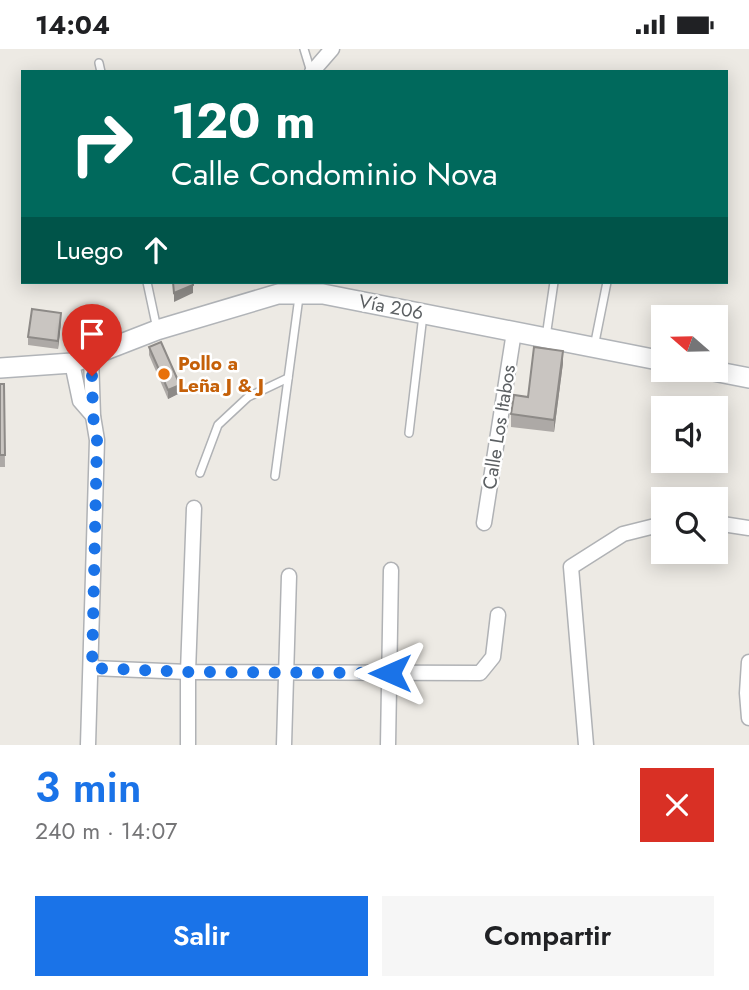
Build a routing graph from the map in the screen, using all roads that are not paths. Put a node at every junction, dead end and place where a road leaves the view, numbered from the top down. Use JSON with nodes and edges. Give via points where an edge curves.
{"nodes":[{"id":1,"x":304,"y":49,"type":"edge"},
{"id":2,"x":331,"y":49,"type":"edge"},
{"id":3,"x":99,"y":63,"type":"dead end"},
{"id":4,"x":101,"y":70,"type":"edge"},
{"id":5,"x":311,"y":70,"type":"edge"},
{"id":6,"x":314,"y":70,"type":"edge"},
{"id":7,"x":147,"y":284,"type":"edge"},
{"id":8,"x":554,"y":284,"type":"edge"},
{"id":9,"x":607,"y":284,"type":"edge"},
{"id":10,"x":278,"y":288,"type":"edge"},
{"id":11,"x":299,"y":293,"type":"junction"},
{"id":12,"x":423,"y":313,"type":"junction"},
{"id":13,"x":157,"y":330,"type":"junction"},
{"id":14,"x":514,"y":332,"type":"junction"},
{"id":15,"x":546,"y":338,"type":"junction"},
{"id":16,"x":594,"y":348,"type":"junction"},
{"id":17,"x":91,"y":356,"type":"junction"},
{"id":18,"x":651,"y":359,"type":"edge"},
{"id":19,"x":72,"y":363,"type":"junction"},
{"id":20,"x":0,"y":368,"type":"edge"},
{"id":21,"x":728,"y":374,"type":"edge"},
{"id":22,"x":288,"y":378,"type":"junction"},
{"id":23,"x":749,"y":378,"type":"edge"},
{"id":24,"x":93,"y":416,"type":"junction"},
{"id":25,"x":409,"y":432,"type":"dead end"},
{"id":26,"x":200,"y":473,"type":"dead end"},
{"id":27,"x":275,"y":476,"type":"dead end"},
{"id":28,"x":194,"y":509,"type":"dead end"},
{"id":29,"x":484,"y":523,"type":"dead end"},
{"id":30,"x":728,"y":525,"type":"edge"},
{"id":31,"x":651,"y":527,"type":"edge"},
{"id":32,"x":749,"y":528,"type":"edge"},
{"id":33,"x":391,"y":570,"type":"dead end"},
{"id":34,"x":289,"y":576,"type":"dead end"},
{"id":35,"x":498,"y":615,"type":"dead end"},
{"id":36,"x":749,"y":662,"type":"edge"},
{"id":37,"x":92,"y":668,"type":"junction"},
{"id":38,"x":188,"y":672,"type":"junction"},
{"id":39,"x":288,"y":673,"type":"junction"},
{"id":40,"x":390,"y":673,"type":"junction"},
{"id":41,"x":749,"y":718,"type":"edge"},
{"id":42,"x":88,"y":745,"type":"edge"},
{"id":43,"x":188,"y":745,"type":"edge"},
{"id":44,"x":284,"y":745,"type":"edge"},
{"id":45,"x":388,"y":745,"type":"edge"},
{"id":46,"x":586,"y":745,"type":"edge"}],
"edges":[{"from":1,"to":5,"type":"lane"},
{"from":2,"to":6,"type":"street"},
{"from":3,"to":4,"type":"lane"},
{"from":7,"to":13,"type":"lane"},
{"from":8,"to":15,"type":"lane"},
{"from":9,"to":16,"type":"lane"},
{"from":10,"to":11,"type":"main road","name":"Vía 206"},
{"from":10,"to":13,"type":"main road","name":"Vía 206"},
{"from":11,"to":12,"type":"main road","name":"Vía 206"},
{"from":11,"to":22,"type":"lane"},
{"from":12,"to":14,"type":"main road","name":"Vía 206"},
{"from":12,"to":25,"type":"lane"},
{"from":13,"to":17,"type":"main road","name":"Vía 206"},
{"from":14,"to":15,"type":"main road","name":"Vía 206"},
{"from":14,"to":29,"type":"street","name":"Calle Los Itabos"},
{"from":15,"to":16,"type":"main road","name":"Vía 206"},
{"from":16,"to":18,"type":"main road","name":"Vía 206"},
{"from":17,"to":19,"type":"main road","name":"Vía 206"},
{"from":17,"to":24,"type":"street"},
{"from":19,"to":20,"type":"main road","name":"Vía 206"},
{"from":19,"to":24,"type":"street","via":[[80,401]]},
{"from":21,"to":23,"type":"main road"},
{"from":22,"to":26,"type":"lane","via":[[248,397],[218,425]]},
{"from":22,"to":27,"type":"lane"},
{"from":24,"to":37,"type":"street","via":[[97,440]]},
{"from":28,"to":38,"type":"street"},
{"from":30,"to":32,"type":"street"},
{"from":31,"to":46,"type":"street","via":[[623,534],[571,567]]},
{"from":33,"to":40,"type":"street"},
{"from":34,"to":39,"type":"street"},
{"from":35,"to":40,"type":"street","via":[[493,657],[480,673]]},
{"from":36,"to":41,"type":"street"},
{"from":37,"to":38,"type":"street"},
{"from":37,"to":42,"type":"street"},
{"from":38,"to":39,"type":"street"},
{"from":38,"to":43,"type":"street"},
{"from":39,"to":40,"type":"street"},
{"from":39,"to":44,"type":"street"},
{"from":40,"to":45,"type":"street"}]}
